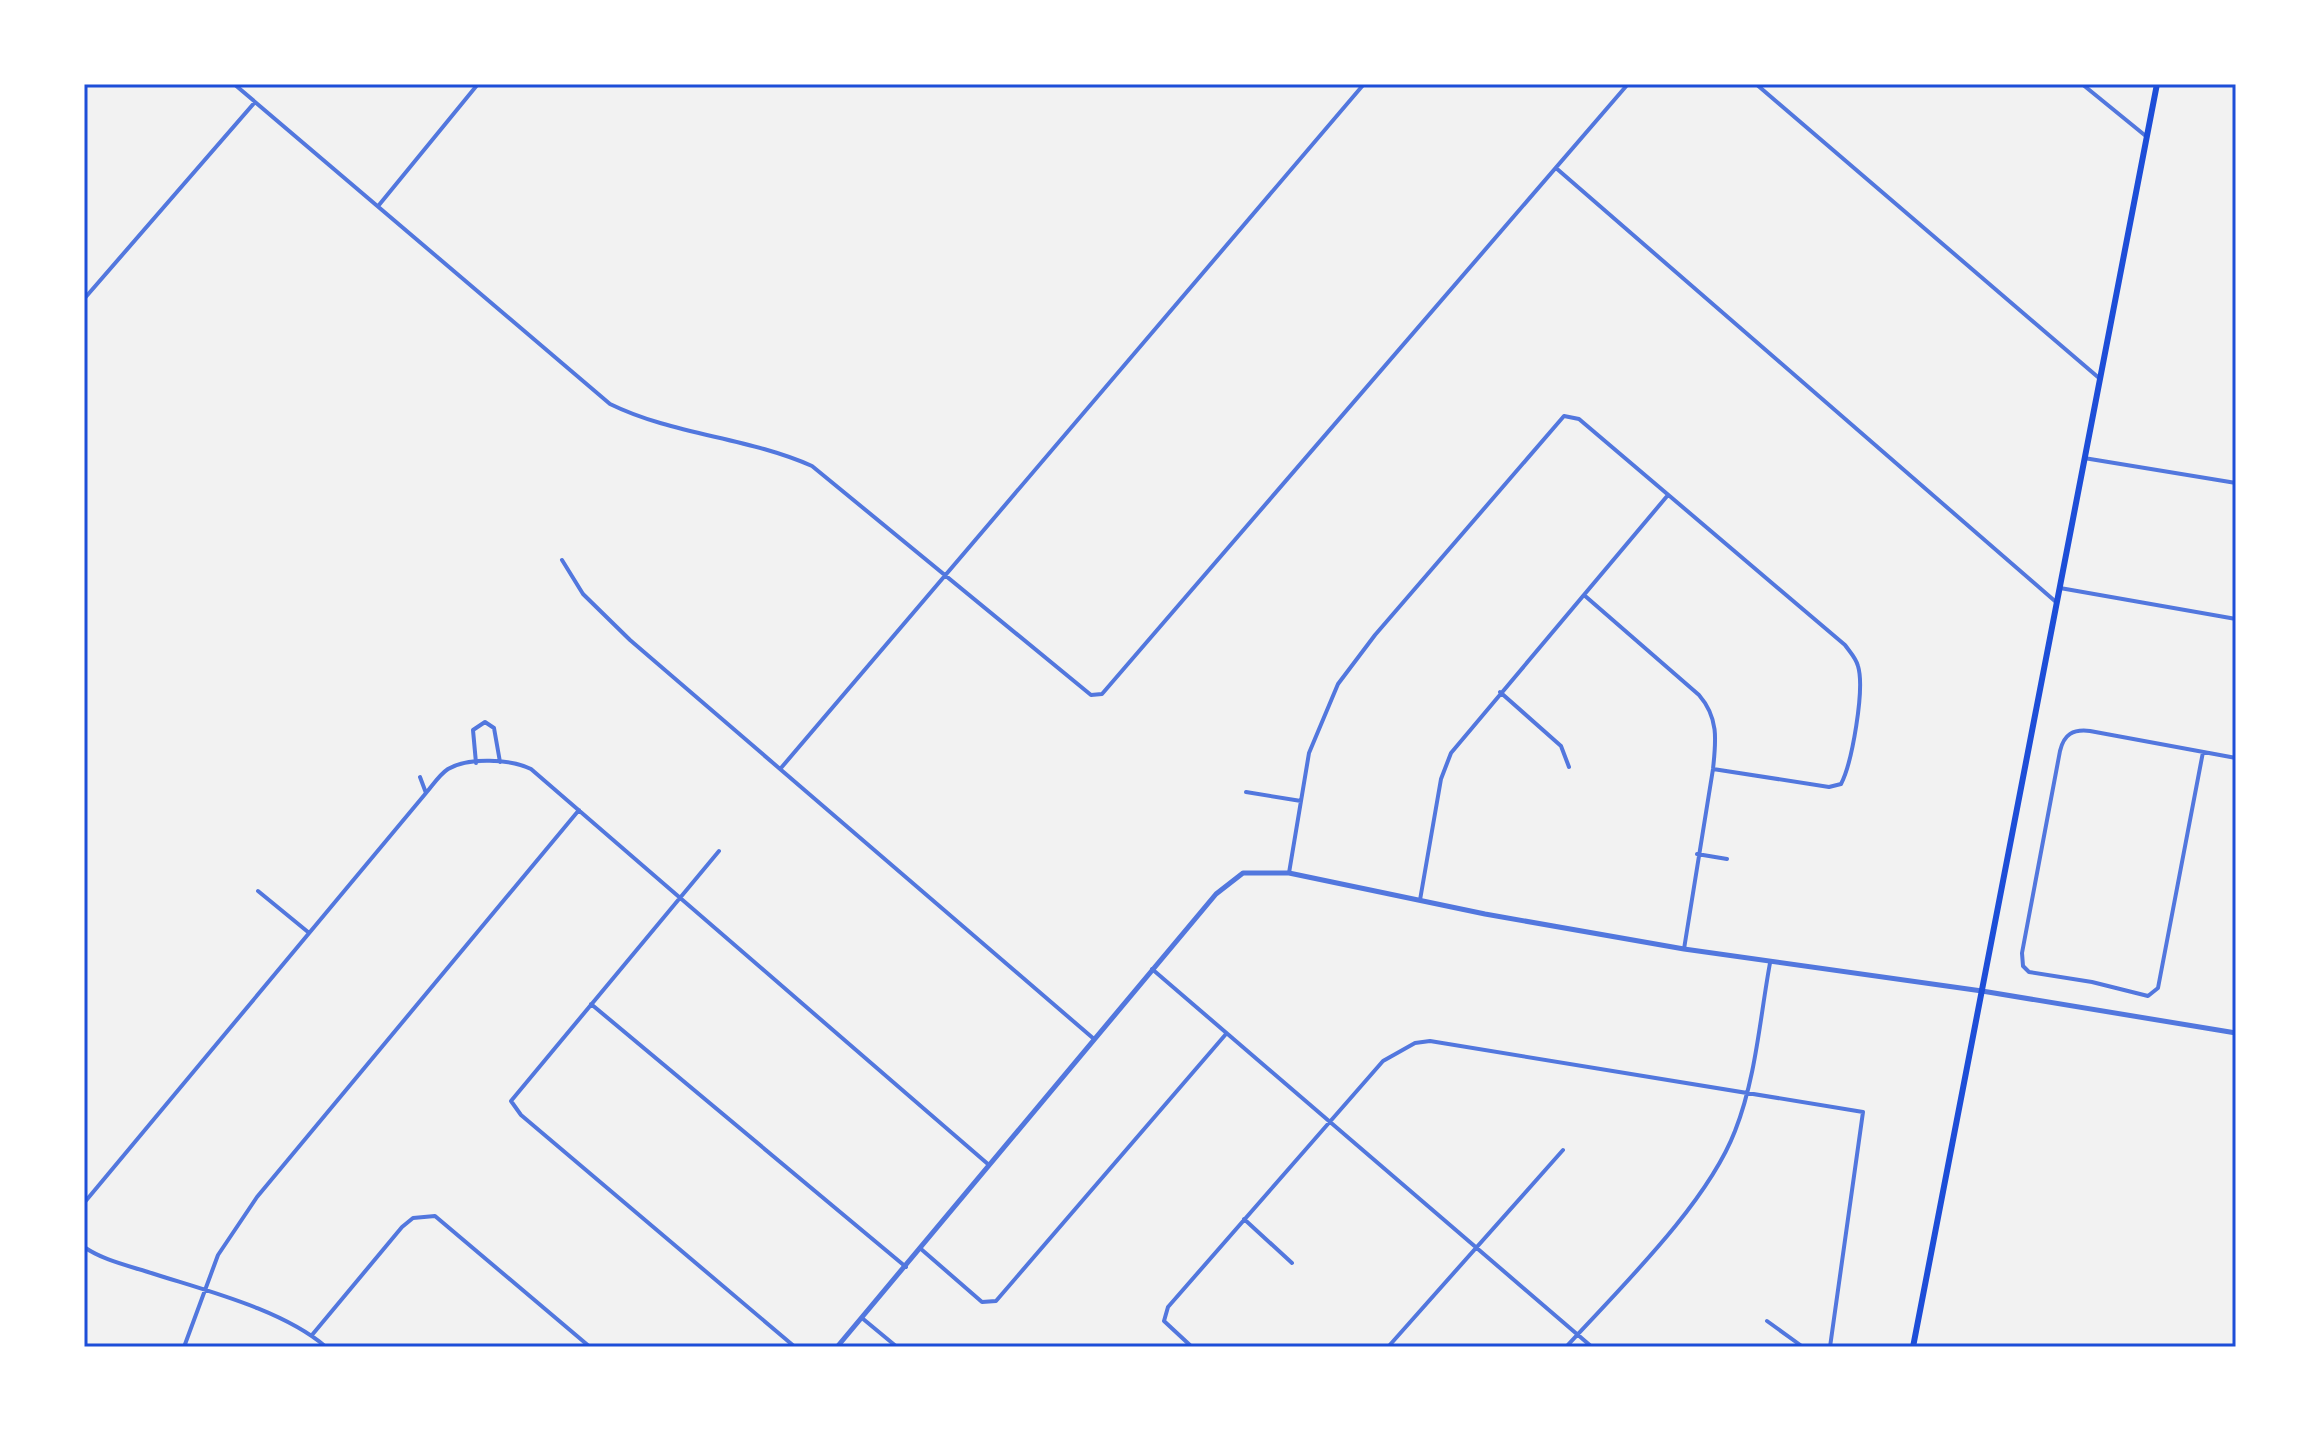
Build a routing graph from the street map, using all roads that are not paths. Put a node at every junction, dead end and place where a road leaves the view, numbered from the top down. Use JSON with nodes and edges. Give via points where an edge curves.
{"nodes":[{"id":1,"x":234,"y":84,"type":"edge"},
{"id":2,"x":478,"y":84,"type":"edge"},
{"id":3,"x":1364,"y":84,"type":"edge"},
{"id":4,"x":1628,"y":84,"type":"edge"},
{"id":5,"x":1756,"y":84,"type":"edge"},
{"id":6,"x":2082,"y":84,"type":"edge"},
{"id":7,"x":2157,"y":84,"type":"edge"},
{"id":8,"x":255,"y":102,"type":"junction"},
{"id":9,"x":2147,"y":137,"type":"junction"},
{"id":10,"x":1556,"y":168,"type":"junction"},
{"id":11,"x":379,"y":205,"type":"junction"},
{"id":12,"x":84,"y":299,"type":"edge"},
{"id":13,"x":2099,"y":378,"type":"junction"},
{"id":14,"x":2084,"y":458,"type":"junction"},
{"id":15,"x":2236,"y":483,"type":"edge"},
{"id":16,"x":1668,"y":495,"type":"junction"},
{"id":17,"x":562,"y":560,"type":"dead end"},
{"id":18,"x":944,"y":575,"type":"junction"},
{"id":19,"x":2060,"y":588,"type":"junction"},
{"id":20,"x":1584,"y":595,"type":"junction"},
{"id":21,"x":2056,"y":603,"type":"junction"},
{"id":22,"x":2236,"y":619,"type":"edge"},
{"id":23,"x":1500,"y":692,"type":"junction"},
{"id":24,"x":2203,"y":752,"type":"junction"},
{"id":25,"x":2236,"y":758,"type":"edge"},
{"id":26,"x":500,"y":762,"type":"junction"},
{"id":27,"x":476,"y":763,"type":"junction"},
{"id":28,"x":1569,"y":767,"type":"dead end"},
{"id":29,"x":781,"y":768,"type":"junction"},
{"id":30,"x":1713,"y":769,"type":"junction"},
{"id":31,"x":420,"y":777,"type":"dead end"},
{"id":32,"x":1246,"y":792,"type":"dead end"},
{"id":33,"x":426,"y":793,"type":"junction"},
{"id":34,"x":1301,"y":801,"type":"junction"},
{"id":35,"x":579,"y":810,"type":"junction"},
{"id":36,"x":719,"y":851,"type":"dead end"},
{"id":37,"x":1697,"y":854,"type":"junction"},
{"id":38,"x":1727,"y":859,"type":"dead end"},
{"id":39,"x":1289,"y":873,"type":"junction"},
{"id":40,"x":258,"y":891,"type":"dead end"},
{"id":41,"x":680,"y":899,"type":"junction"},
{"id":42,"x":1420,"y":900,"type":"junction"},
{"id":43,"x":308,"y":932,"type":"junction"},
{"id":44,"x":1684,"y":949,"type":"junction"},
{"id":45,"x":1770,"y":963,"type":"junction"},
{"id":46,"x":1152,"y":969,"type":"junction"},
{"id":47,"x":1982,"y":991,"type":"junction"},
{"id":48,"x":591,"y":1004,"type":"junction"},
{"id":49,"x":2236,"y":1033,"type":"edge"},
{"id":50,"x":1226,"y":1034,"type":"junction"},
{"id":51,"x":1094,"y":1039,"type":"junction"},
{"id":52,"x":1747,"y":1091,"type":"junction"},
{"id":53,"x":1330,"y":1122,"type":"junction"},
{"id":54,"x":1563,"y":1150,"type":"dead end"},
{"id":55,"x":989,"y":1165,"type":"junction"},
{"id":56,"x":84,"y":1203,"type":"edge"},
{"id":57,"x":1244,"y":1219,"type":"junction"},
{"id":58,"x":84,"y":1247,"type":"edge"},
{"id":59,"x":921,"y":1249,"type":"junction"},
{"id":60,"x":1477,"y":1249,"type":"junction"},
{"id":61,"x":1292,"y":1263,"type":"dead end"},
{"id":62,"x":906,"y":1267,"type":"junction"},
{"id":63,"x":204,"y":1290,"type":"junction"},
{"id":64,"x":862,"y":1318,"type":"junction"},
{"id":65,"x":1767,"y":1321,"type":"dead end"},
{"id":66,"x":312,"y":1335,"type":"junction"},
{"id":67,"x":1577,"y":1335,"type":"junction"},
{"id":68,"x":184,"y":1347,"type":"edge"},
{"id":69,"x":326,"y":1347,"type":"edge"},
{"id":70,"x":590,"y":1347,"type":"edge"},
{"id":71,"x":795,"y":1347,"type":"edge"},
{"id":72,"x":837,"y":1347,"type":"edge"},
{"id":73,"x":897,"y":1347,"type":"edge"},
{"id":74,"x":1192,"y":1347,"type":"edge"},
{"id":75,"x":1388,"y":1347,"type":"edge"},
{"id":76,"x":1566,"y":1347,"type":"edge"},
{"id":77,"x":1592,"y":1347,"type":"edge"},
{"id":78,"x":1803,"y":1347,"type":"edge"},
{"id":79,"x":1830,"y":1347,"type":"edge"},
{"id":80,"x":1913,"y":1347,"type":"edge"}],
"edges":[{"from":1,"to":8,"type":"street"},
{"from":2,"to":11,"type":"street"},
{"from":3,"to":18,"type":"street"},
{"from":4,"to":10,"type":"street"},
{"from":5,"to":13,"type":"street"},
{"from":6,"to":9,"type":"street"},
{"from":7,"to":9,"type":"main road"},
{"from":8,"to":11,"type":"street"},
{"from":8,"to":12,"type":"street"},
{"from":9,"to":13,"type":"main road"},
{"from":10,"to":18,"type":"street","via":[[1102,694],[1080,690]]},
{"from":10,"to":21,"type":"street"},
{"from":11,"to":18,"type":"street","via":[[610,404],[644,421],[812,466]]},
{"from":13,"to":14,"type":"main road"},
{"from":14,"to":15,"type":"street"},
{"from":14,"to":19,"type":"main road"},
{"from":16,"to":20,"type":"street"},
{"from":16,"to":30,"type":"street","via":[[1845,645],[1858,664],[1857,710],[1841,784],[1829,787]]},
{"from":16,"to":34,"type":"street","via":[[1579,419],[1564,416],[1338,684],[1309,753]]},
{"from":17,"to":29,"type":"street","via":[[583,594],[630,640]]},
{"from":18,"to":29,"type":"street"},
{"from":19,"to":21,"type":"main road"},
{"from":19,"to":22,"type":"street"},
{"from":20,"to":23,"type":"street"},
{"from":20,"to":30,"type":"street","via":[[1708,705],[1716,727]]},
{"from":21,"to":47,"type":"main road"},
{"from":23,"to":28,"type":"street","via":[[1561,746]]},
{"from":23,"to":42,"type":"street","via":[[1446,765]]},
{"from":24,"to":24,"type":"street","via":[[2090,731],[2068,734],[2060,751],[2023,966],[2029,972],[2148,996],[2162,981]]},
{"from":24,"to":25,"type":"street"},
{"from":26,"to":27,"type":"street"},
{"from":26,"to":27,"type":"street","via":[[494,728],[485,722],[473,730]]},
{"from":26,"to":35,"type":"street","via":[[531,769]]},
{"from":27,"to":33,"type":"street","via":[[451,767]]},
{"from":29,"to":51,"type":"street"},
{"from":30,"to":37,"type":"street"},
{"from":31,"to":33,"type":"street"},
{"from":32,"to":34,"type":"street"},
{"from":33,"to":43,"type":"street"},
{"from":34,"to":39,"type":"street"},
{"from":35,"to":41,"type":"street"},
{"from":35,"to":63,"type":"street","via":[[257,1197],[224,1242]]},
{"from":36,"to":41,"type":"street"},
{"from":37,"to":38,"type":"street"},
{"from":37,"to":44,"type":"street"},
{"from":39,"to":42,"type":"street"},
{"from":39,"to":46,"type":"street","via":[[1253,871],[1231,879]]},
{"from":40,"to":43,"type":"street"},
{"from":41,"to":48,"type":"street"},
{"from":41,"to":55,"type":"street"},
{"from":42,"to":44,"type":"street"},
{"from":43,"to":56,"type":"street"},
{"from":44,"to":45,"type":"street"},
{"from":45,"to":47,"type":"street"},
{"from":45,"to":52,"type":"street"},
{"from":46,"to":50,"type":"street"},
{"from":46,"to":51,"type":"street"},
{"from":47,"to":49,"type":"street"},
{"from":47,"to":80,"type":"main road"},
{"from":48,"to":62,"type":"street"},
{"from":48,"to":71,"type":"street","via":[[511,1101],[521,1115]]},
{"from":50,"to":53,"type":"street"},
{"from":50,"to":59,"type":"street","via":[[996,1301],[982,1302]]},
{"from":51,"to":55,"type":"street"},
{"from":52,"to":53,"type":"street","via":[[1430,1041],[1391,1055]]},
{"from":52,"to":67,"type":"street","via":[[1711,1178]]},
{"from":52,"to":79,"type":"street","via":[[1863,1112]]},
{"from":53,"to":57,"type":"street"},
{"from":53,"to":60,"type":"street"},
{"from":54,"to":60,"type":"street"},
{"from":55,"to":59,"type":"street"},
{"from":57,"to":61,"type":"street"},
{"from":57,"to":74,"type":"street","via":[[1164,1313],[1164,1321]]},
{"from":58,"to":63,"type":"street"},
{"from":59,"to":62,"type":"street"},
{"from":60,"to":67,"type":"street"},
{"from":60,"to":75,"type":"street"},
{"from":62,"to":64,"type":"street"},
{"from":63,"to":66,"type":"street"},
{"from":63,"to":68,"type":"street"},
{"from":64,"to":72,"type":"street"},
{"from":64,"to":73,"type":"street"},
{"from":65,"to":78,"type":"street"},
{"from":66,"to":69,"type":"street"},
{"from":66,"to":70,"type":"street","via":[[402,1227],[413,1218],[435,1216]]},
{"from":67,"to":76,"type":"street"},
{"from":67,"to":77,"type":"street"}]}
